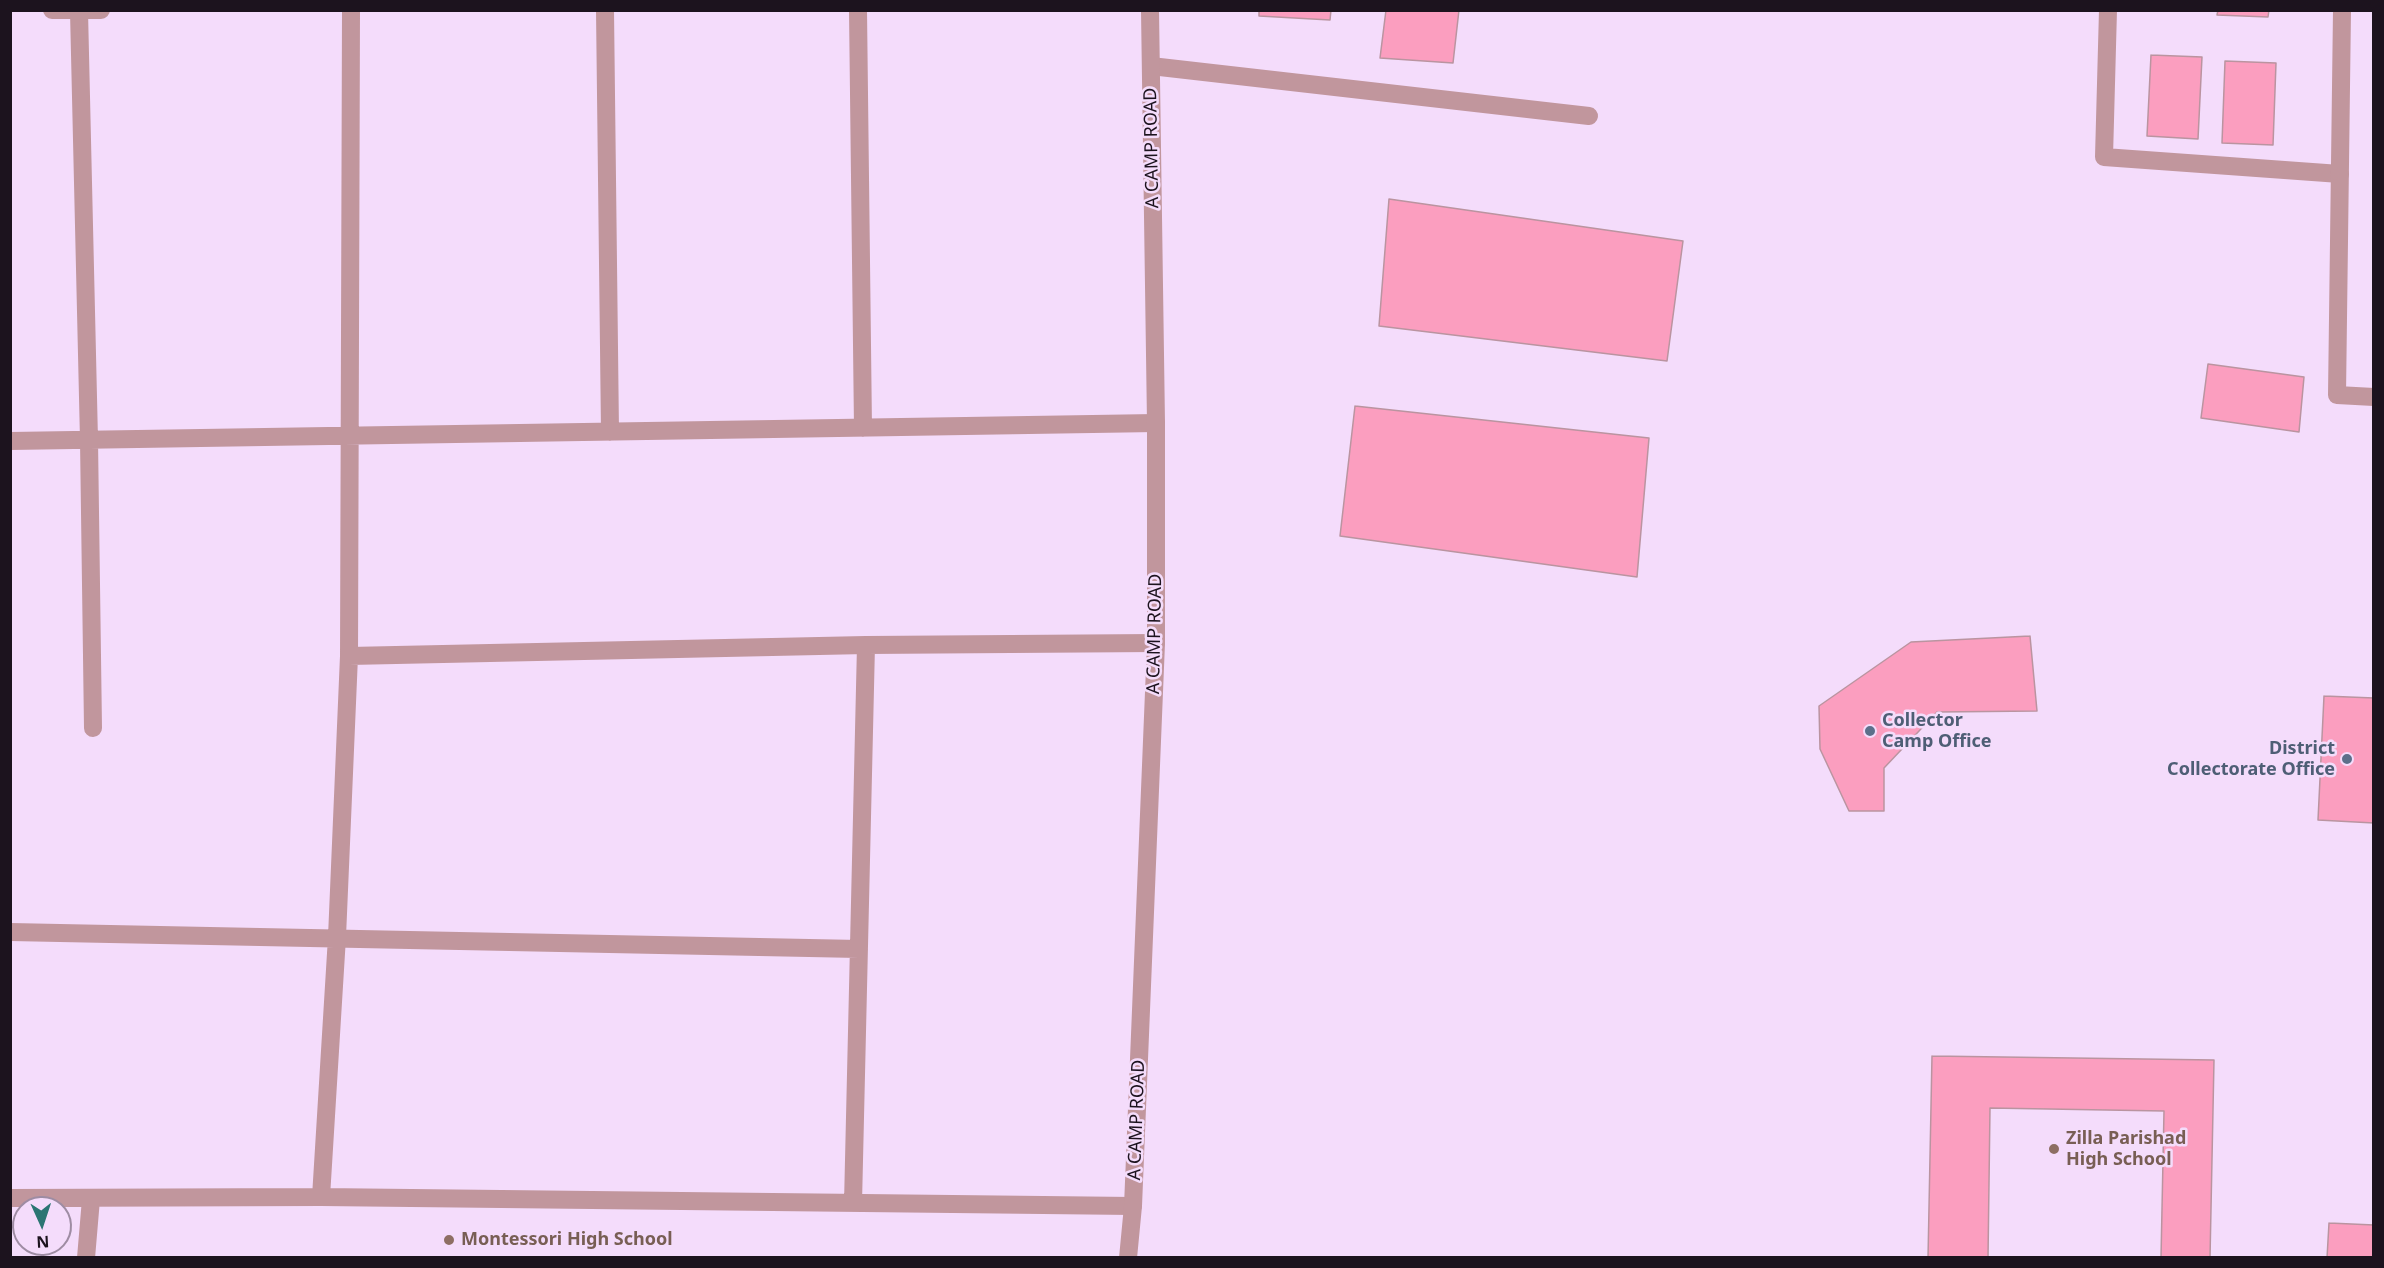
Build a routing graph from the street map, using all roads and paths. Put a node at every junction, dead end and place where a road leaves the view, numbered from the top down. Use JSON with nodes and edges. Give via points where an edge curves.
{"nodes":[{"id":1,"x":52,"y":10,"type":"edge"},
{"id":2,"x":101,"y":10,"type":"edge"},
{"id":3,"x":351,"y":10,"type":"edge"},
{"id":4,"x":605,"y":10,"type":"edge"},
{"id":5,"x":858,"y":10,"type":"edge"},
{"id":6,"x":1150,"y":10,"type":"edge"},
{"id":7,"x":2108,"y":10,"type":"edge"},
{"id":8,"x":2342,"y":10,"type":"edge"},
{"id":9,"x":79,"y":11,"type":"edge"},
{"id":10,"x":1151,"y":66,"type":"junction"},
{"id":11,"x":1589,"y":116,"type":"dead end"},
{"id":12,"x":2340,"y":174,"type":"junction"},
{"id":13,"x":2373,"y":397,"type":"edge"},
{"id":14,"x":1156,"y":423,"type":"junction"},
{"id":15,"x":863,"y":428,"type":"junction"},
{"id":16,"x":610,"y":432,"type":"junction"},
{"id":17,"x":349,"y":436,"type":"junction"},
{"id":18,"x":89,"y":440,"type":"junction"},
{"id":19,"x":10,"y":441,"type":"edge"},
{"id":20,"x":1156,"y":643,"type":"junction"},
{"id":21,"x":866,"y":645,"type":"junction"},
{"id":22,"x":349,"y":656,"type":"junction"},
{"id":23,"x":93,"y":728,"type":"dead end"},
{"id":24,"x":10,"y":932,"type":"edge"},
{"id":25,"x":337,"y":937,"type":"junction"},
{"id":26,"x":859,"y":949,"type":"junction"},
{"id":27,"x":321,"y":1197,"type":"junction"},
{"id":28,"x":10,"y":1198,"type":"edge"},
{"id":29,"x":92,"y":1199,"type":"junction"},
{"id":30,"x":853,"y":1203,"type":"junction"},
{"id":31,"x":1134,"y":1206,"type":"junction"},
{"id":32,"x":86,"y":1257,"type":"edge"},
{"id":33,"x":1128,"y":1257,"type":"edge"}],
"edges":[{"from":1,"to":9,"type":"street"},
{"from":2,"to":9,"type":"street"},
{"from":3,"to":17,"type":"street"},
{"from":4,"to":16,"type":"street"},
{"from":5,"to":15,"type":"street"},
{"from":6,"to":10,"type":"street","name":"A CAMP ROAD"},
{"from":7,"to":12,"type":"street","via":[[2104,157]]},
{"from":8,"to":12,"type":"street"},
{"from":9,"to":18,"type":"street"},
{"from":10,"to":11,"type":"street"},
{"from":10,"to":14,"type":"street","name":"A CAMP ROAD"},
{"from":12,"to":13,"type":"street","via":[[2337,395]]},
{"from":14,"to":15,"type":"street"},
{"from":14,"to":20,"type":"street","name":"A CAMP ROAD"},
{"from":15,"to":16,"type":"street"},
{"from":16,"to":17,"type":"street"},
{"from":17,"to":18,"type":"street"},
{"from":17,"to":22,"type":"street"},
{"from":18,"to":19,"type":"street"},
{"from":18,"to":23,"type":"street"},
{"from":20,"to":21,"type":"street"},
{"from":20,"to":31,"type":"street","name":"A CAMP ROAD"},
{"from":21,"to":22,"type":"street"},
{"from":21,"to":26,"type":"street"},
{"from":22,"to":25,"type":"street"},
{"from":24,"to":25,"type":"street"},
{"from":25,"to":26,"type":"street"},
{"from":25,"to":27,"type":"street"},
{"from":26,"to":30,"type":"street"},
{"from":27,"to":29,"type":"street"},
{"from":27,"to":30,"type":"street"},
{"from":28,"to":29,"type":"street"},
{"from":29,"to":32,"type":"street"},
{"from":30,"to":31,"type":"street"},
{"from":31,"to":33,"type":"street","name":"A CAMP ROAD"}]}
